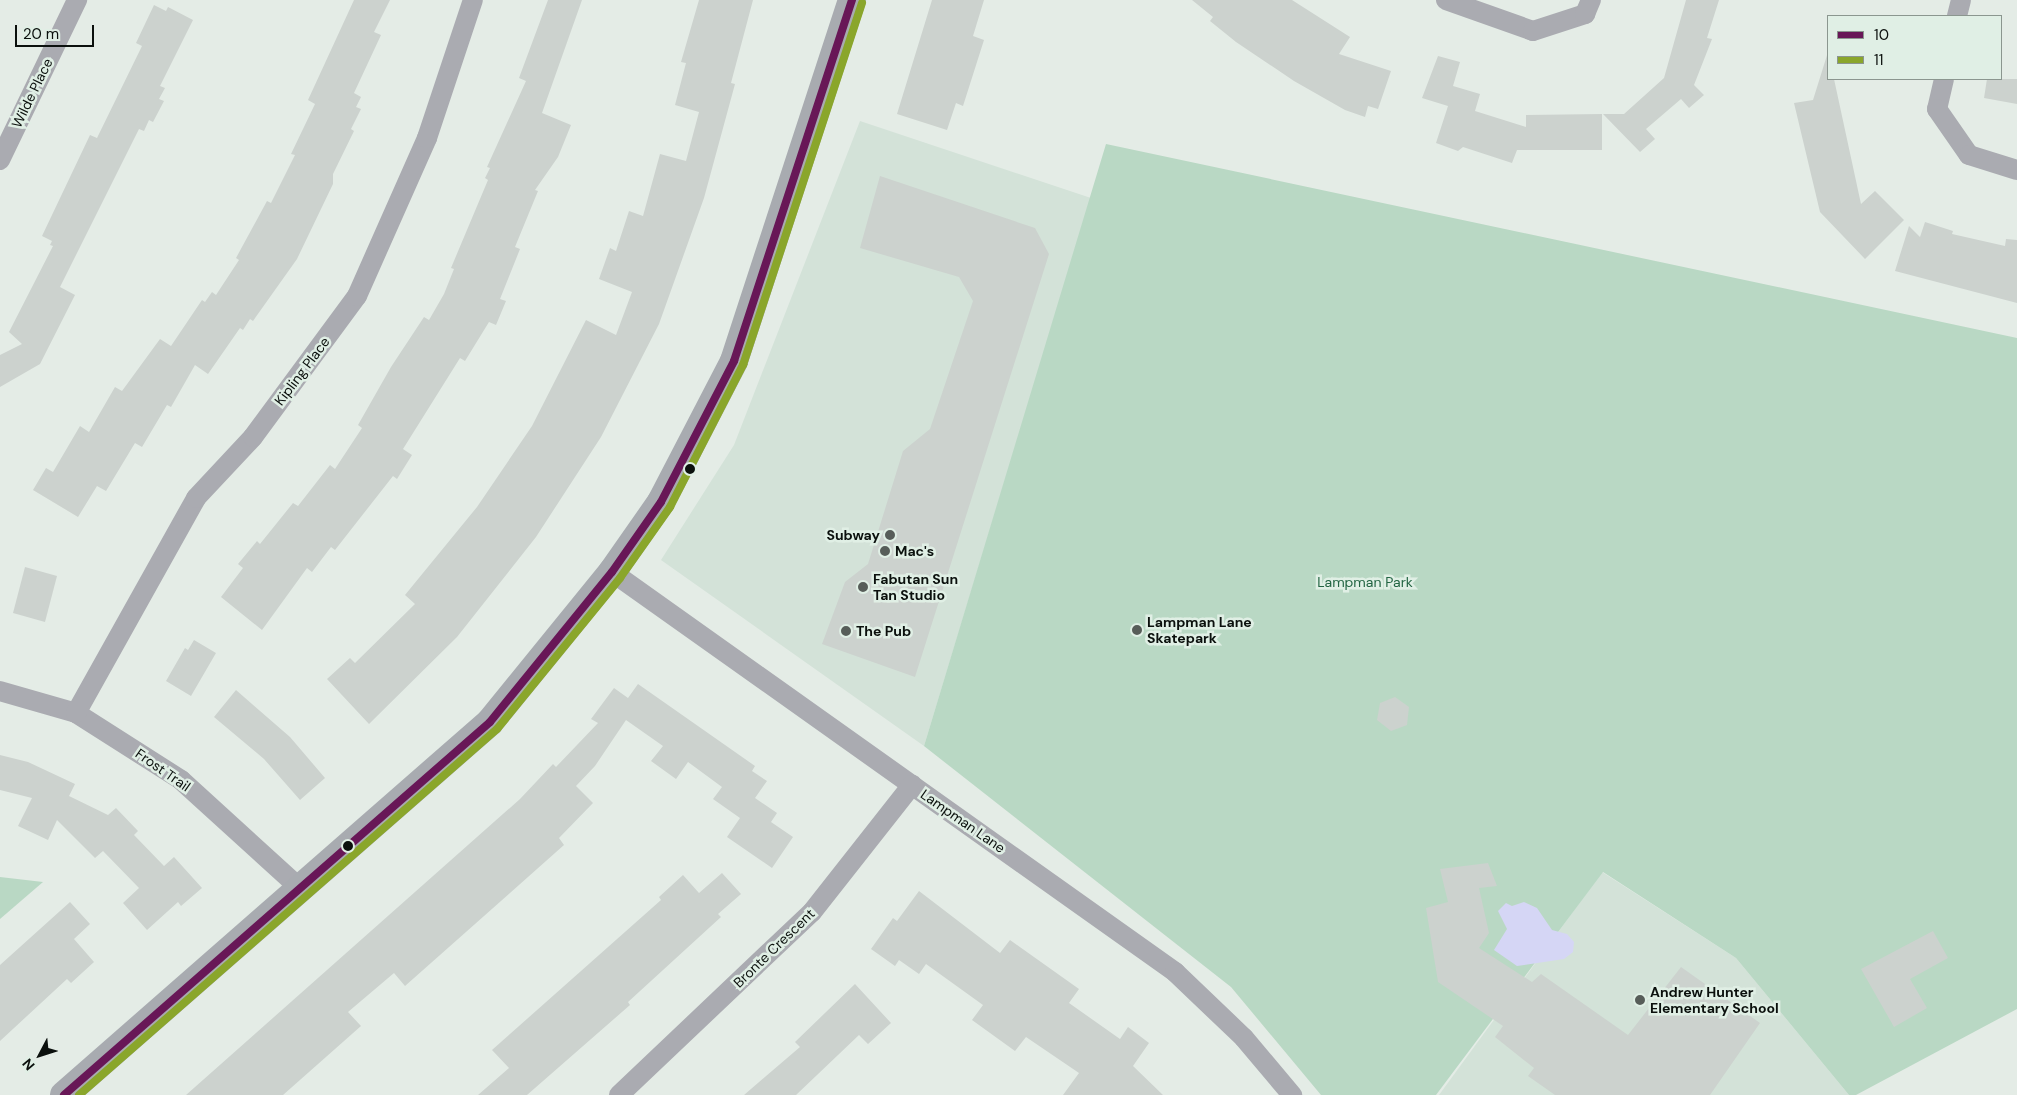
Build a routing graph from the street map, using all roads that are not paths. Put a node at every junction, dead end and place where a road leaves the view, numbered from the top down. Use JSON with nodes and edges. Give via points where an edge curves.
{"nodes":[{"id":1,"x":77,"y":0,"type":"edge"},
{"id":2,"x":473,"y":0,"type":"edge"},
{"id":3,"x":852,"y":0,"type":"edge"},
{"id":4,"x":1446,"y":0,"type":"edge"},
{"id":5,"x":1591,"y":0,"type":"edge"},
{"id":6,"x":1961,"y":0,"type":"edge"},
{"id":7,"x":1958,"y":15,"type":"edge"},
{"id":8,"x":1944,"y":80,"type":"edge"},
{"id":9,"x":0,"y":160,"type":"edge"},
{"id":10,"x":2017,"y":170,"type":"edge"},
{"id":11,"x":612,"y":572,"type":"junction"},
{"id":12,"x":0,"y":690,"type":"edge"},
{"id":13,"x":76,"y":713,"type":"junction"},
{"id":14,"x":912,"y":785,"type":"junction"},
{"id":15,"x":302,"y":890,"type":"junction"},
{"id":16,"x":64,"y":1095,"type":"edge"},
{"id":17,"x":619,"y":1095,"type":"edge"},
{"id":18,"x":1292,"y":1095,"type":"edge"}],
"edges":[{"from":1,"to":9,"type":"street","name":"Wilde Place"},
{"from":2,"to":13,"type":"street","name":"Kipling Place","via":[[427,138],[357,296],[253,437],[196,498]]},
{"from":3,"to":11,"type":"street","via":[[734,361],[661,502]]},
{"from":4,"to":5,"type":"street","via":[[1533,31],[1585,14]]},
{"from":6,"to":7,"type":"street"},
{"from":8,"to":10,"type":"street","via":[[1937,109],[1969,155]]},
{"from":11,"to":14,"type":"street","name":"Lampman Lane"},
{"from":11,"to":15,"type":"street","via":[[490,722]]},
{"from":12,"to":13,"type":"street","name":"Frost Trail"},
{"from":13,"to":15,"type":"street","name":"Frost Trail","via":[[181,780]]},
{"from":14,"to":17,"type":"street","name":"Bronte Crescent","via":[[812,912]]},
{"from":14,"to":18,"type":"street","name":"Lampman Lane","via":[[1176,972],[1244,1038]]},
{"from":15,"to":16,"type":"street"}]}
